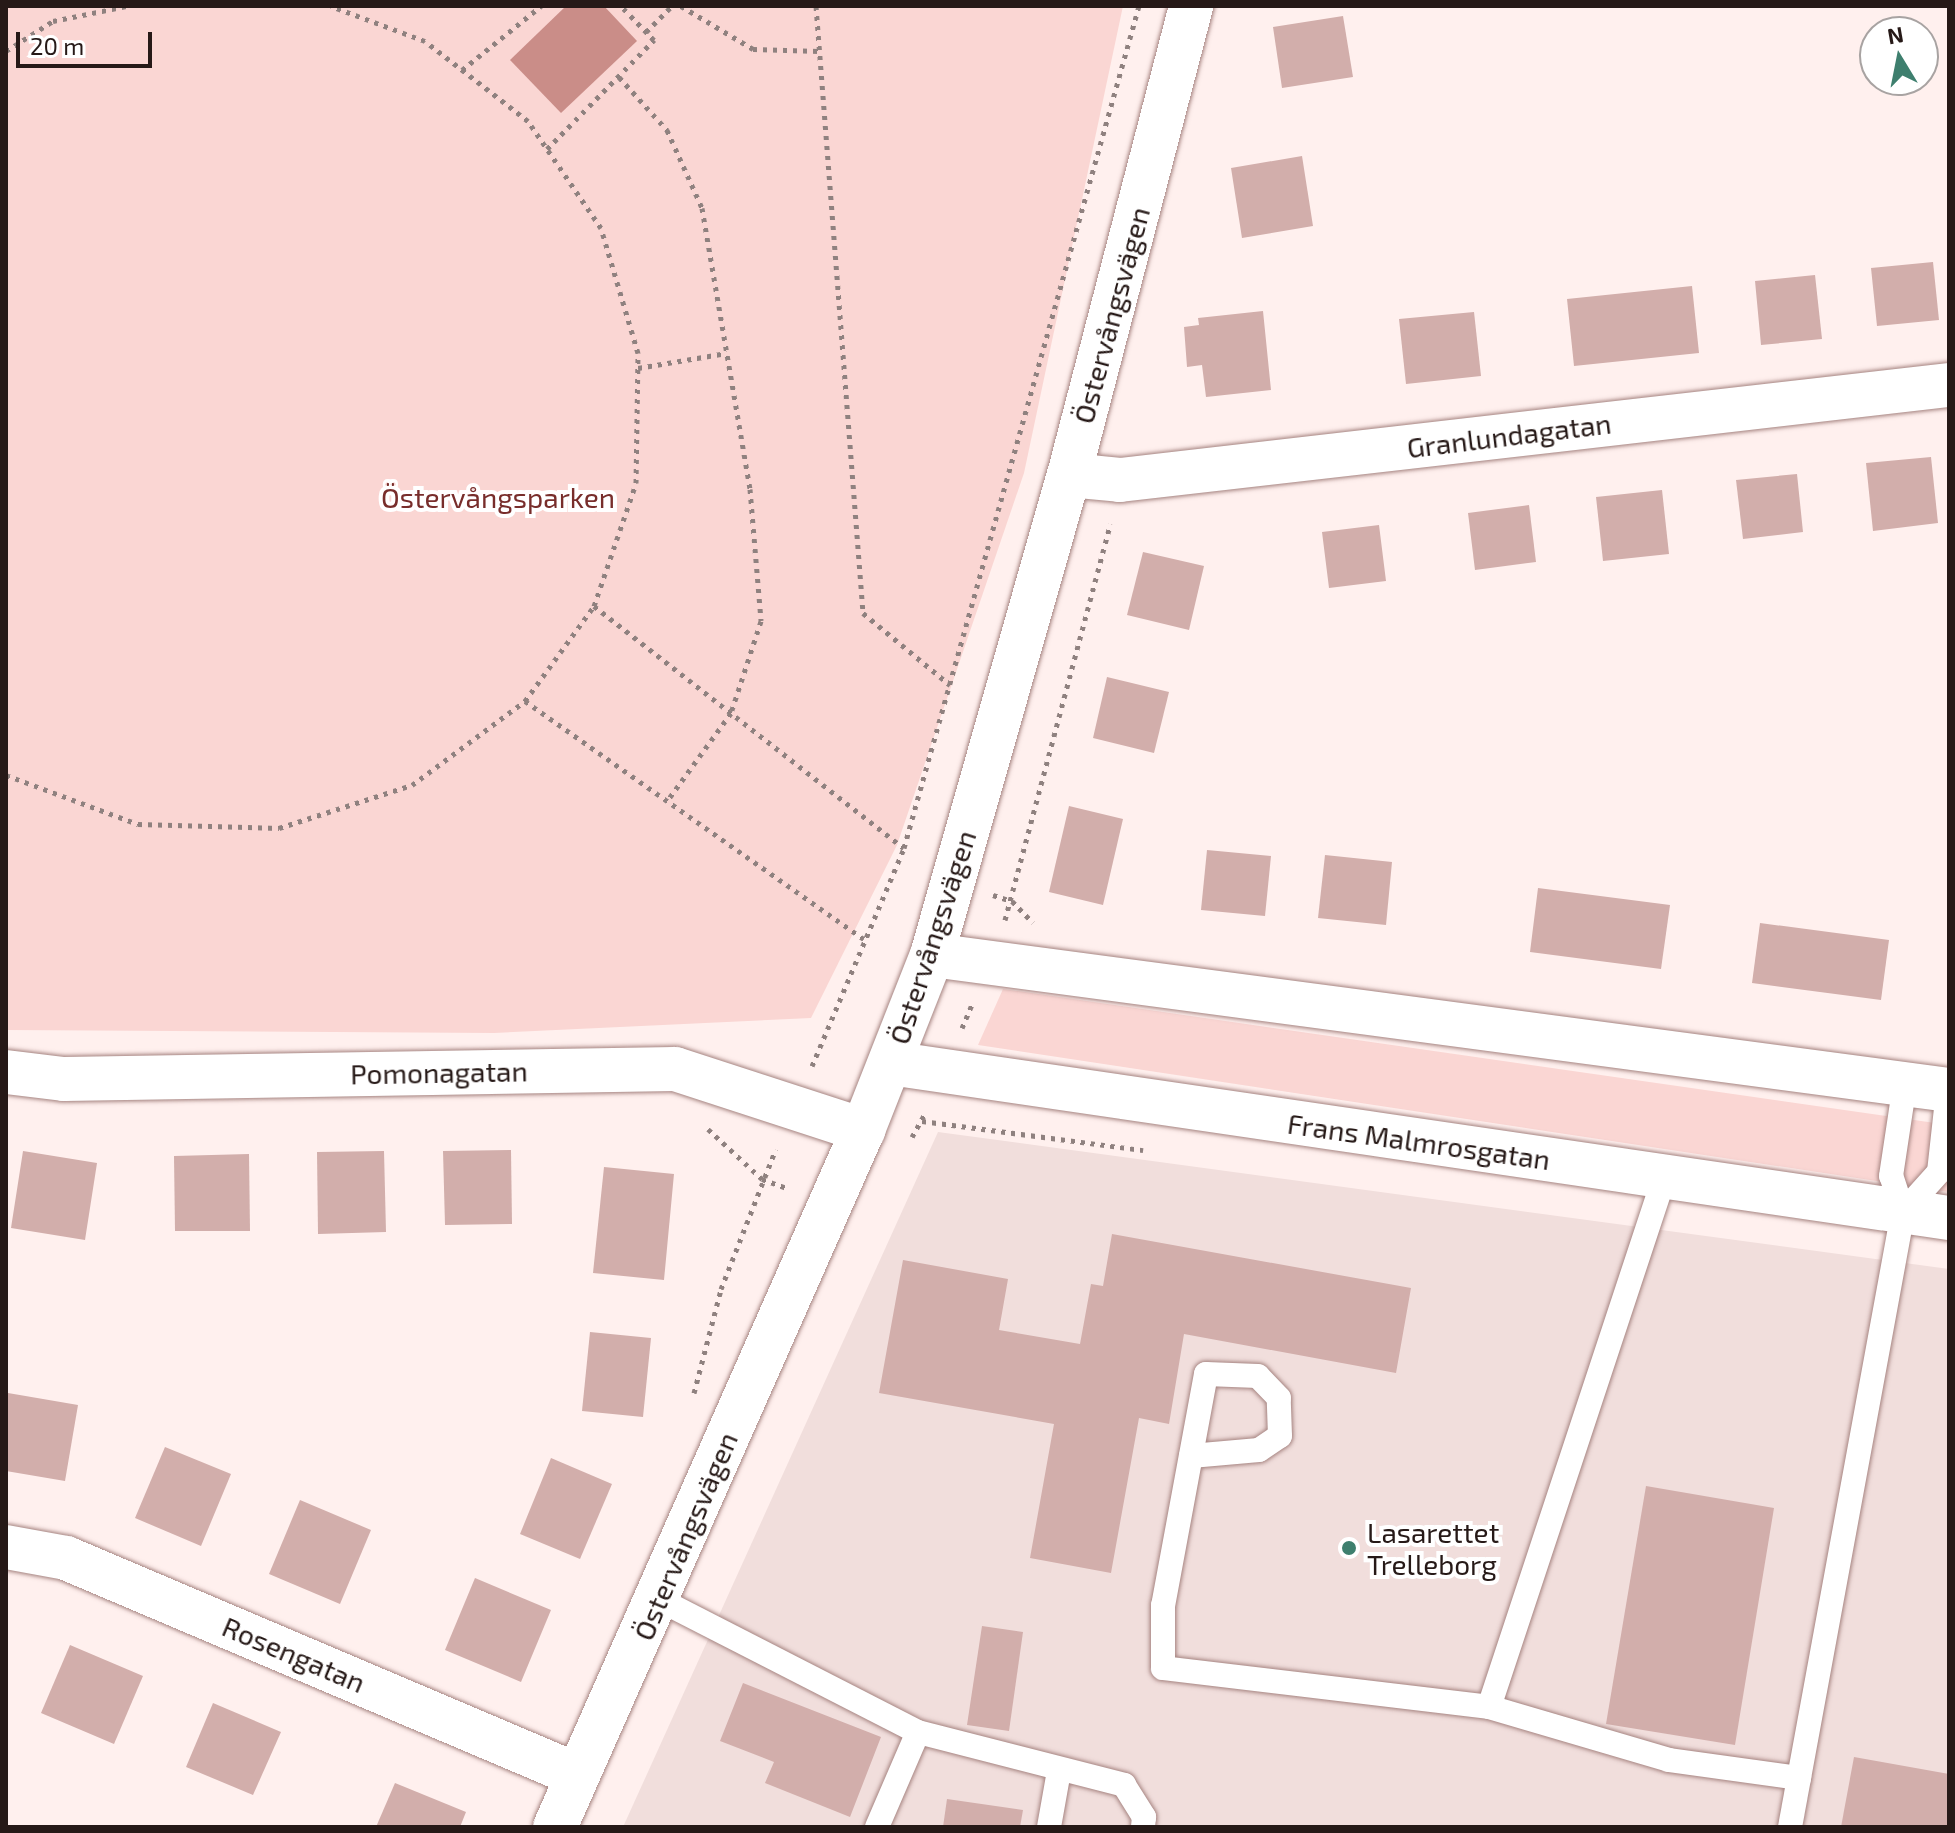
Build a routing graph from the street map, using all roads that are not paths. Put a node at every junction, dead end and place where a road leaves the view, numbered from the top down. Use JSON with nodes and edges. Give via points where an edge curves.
{"nodes":[{"id":1,"x":1191,"y":6,"type":"edge"},
{"id":2,"x":1949,"y":385,"type":"edge"},
{"id":3,"x":1069,"y":475,"type":"junction"},
{"id":4,"x":932,"y":955,"type":"junction"},
{"id":5,"x":890,"y":1063,"type":"junction"},
{"id":6,"x":6,"y":1072,"type":"edge"},
{"id":7,"x":1905,"y":1083,"type":"junction"},
{"id":8,"x":1948,"y":1090,"type":"edge"},
{"id":9,"x":863,"y":1130,"type":"junction"},
{"id":10,"x":1664,"y":1178,"type":"junction"},
{"id":11,"x":1903,"y":1212,"type":"junction"},
{"id":12,"x":1949,"y":1218,"type":"edge"},
{"id":13,"x":1191,"y":1456,"type":"dead end"},
{"id":14,"x":6,"y":1547,"type":"edge"},
{"id":15,"x":660,"y":1600,"type":"junction"},
{"id":16,"x":1489,"y":1707,"type":"junction"},
{"id":17,"x":918,"y":1732,"type":"junction"},
{"id":18,"x":1059,"y":1771,"type":"junction"},
{"id":19,"x":577,"y":1775,"type":"junction"},
{"id":20,"x":1799,"y":1778,"type":"junction"},
{"id":21,"x":555,"y":1827,"type":"edge"},
{"id":22,"x":877,"y":1827,"type":"edge"},
{"id":23,"x":1049,"y":1827,"type":"edge"},
{"id":24,"x":1143,"y":1827,"type":"edge"},
{"id":25,"x":1790,"y":1827,"type":"edge"}],
"edges":[{"from":1,"to":3,"type":"street","name":"Östervångsvägen"},
{"from":2,"to":3,"type":"street","name":"Granlundagatan","via":[[1120,480]]},
{"from":3,"to":4,"type":"street","name":"Östervångsvägen"},
{"from":4,"to":5,"type":"street","name":"Östervångsvägen"},
{"from":4,"to":7,"type":"street"},
{"from":5,"to":9,"type":"street","name":"Östervångsvägen"},
{"from":5,"to":10,"type":"street","name":"Frans Malmrosgatan"},
{"from":6,"to":9,"type":"street","name":"Pomonagatan","via":[[64,1079],[675,1069]]},
{"from":7,"to":8,"type":"street"},
{"from":7,"to":11,"type":"lane","via":[[1891,1176]]},
{"from":8,"to":11,"type":"lane","via":[[1939,1172]]},
{"from":9,"to":15,"type":"street","name":"Östervångsvägen"},
{"from":10,"to":11,"type":"street","name":"Frans Malmrosgatan"},
{"from":10,"to":16,"type":"lane"},
{"from":11,"to":12,"type":"street","name":"Frans Malmrosgatan"},
{"from":11,"to":20,"type":"lane"},
{"from":13,"to":16,"type":"lane","via":[[1163,1605],[1163,1668]]},
{"from":14,"to":19,"type":"street","name":"Rosengatan","via":[[66,1558]]},
{"from":15,"to":17,"type":"lane"},
{"from":15,"to":19,"type":"street","name":"Östervångsvägen"},
{"from":16,"to":20,"type":"lane","via":[[1669,1760]]},
{"from":17,"to":18,"type":"lane"},
{"from":17,"to":22,"type":"lane"},
{"from":18,"to":23,"type":"lane"},
{"from":18,"to":24,"type":"lane","via":[[1124,1785],[1144,1817]]},
{"from":19,"to":21,"type":"street","name":"Östervångsvägen"},
{"from":20,"to":25,"type":"lane"}]}
